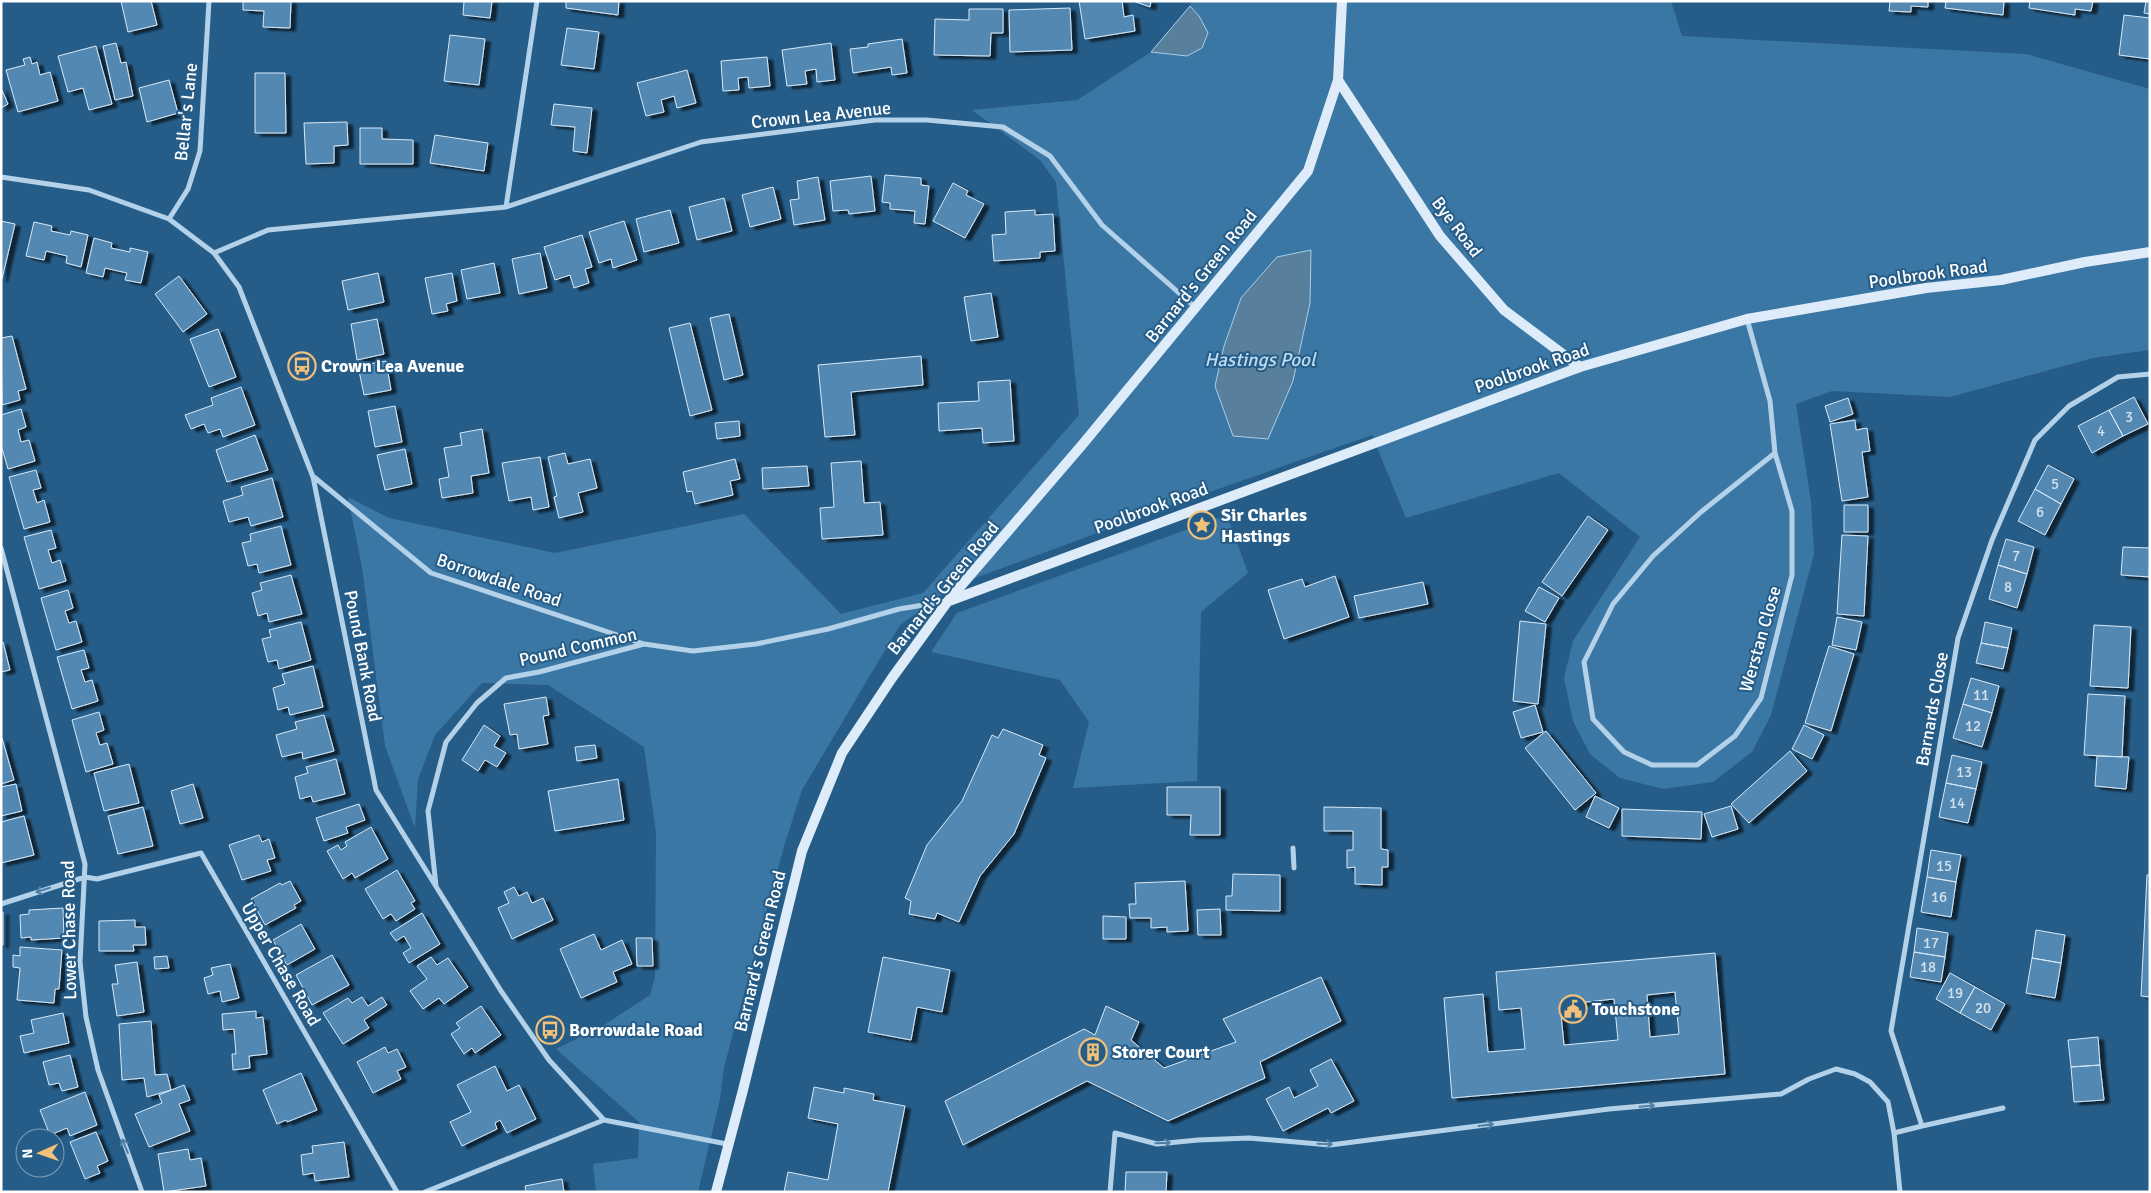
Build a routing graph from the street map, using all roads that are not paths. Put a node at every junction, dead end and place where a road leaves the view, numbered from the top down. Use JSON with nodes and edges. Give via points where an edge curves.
{"nodes":[{"id":1,"x":209,"y":1,"type":"edge"},
{"id":2,"x":537,"y":1,"type":"edge"},
{"id":3,"x":1342,"y":1,"type":"edge"},
{"id":4,"x":1338,"y":80,"type":"junction"},
{"id":5,"x":1,"y":177,"type":"edge"},
{"id":6,"x":506,"y":207,"type":"junction"},
{"id":7,"x":169,"y":219,"type":"junction"},
{"id":8,"x":2150,"y":252,"type":"edge"},
{"id":9,"x":214,"y":254,"type":"junction"},
{"id":10,"x":1196,"y":308,"type":"junction"},
{"id":11,"x":1747,"y":319,"type":"junction"},
{"id":12,"x":1580,"y":367,"type":"junction"},
{"id":13,"x":2150,"y":374,"type":"edge"},
{"id":14,"x":1775,"y":453,"type":"junction"},
{"id":15,"x":313,"y":477,"type":"junction"},
{"id":16,"x":1,"y":548,"type":"edge"},
{"id":17,"x":948,"y":601,"type":"junction"},
{"id":18,"x":644,"y":644,"type":"junction"},
{"id":19,"x":1293,"y":848,"type":"dead end"},
{"id":20,"x":1294,"y":868,"type":"dead end"},
{"id":21,"x":85,"y":877,"type":"junction"},
{"id":22,"x":436,"y":888,"type":"junction"},
{"id":23,"x":1,"y":904,"type":"edge"},
{"id":24,"x":2002,"y":1108,"type":"dead end"},
{"id":25,"x":604,"y":1120,"type":"junction"},
{"id":26,"x":1922,"y":1126,"type":"junction"},
{"id":27,"x":1894,"y":1133,"type":"junction"},
{"id":28,"x":727,"y":1144,"type":"junction"},
{"id":29,"x":142,"y":1192,"type":"edge"},
{"id":30,"x":397,"y":1192,"type":"edge"},
{"id":31,"x":425,"y":1192,"type":"edge"},
{"id":32,"x":716,"y":1192,"type":"edge"},
{"id":33,"x":1110,"y":1192,"type":"edge"},
{"id":34,"x":1900,"y":1192,"type":"edge"}],
"edges":[{"from":1,"to":7,"type":"street","name":"Bellar's Lane","via":[[200,151],[188,189]]},
{"from":2,"to":6,"type":"street"},
{"from":3,"to":4,"type":"main road","name":"Barnard's Green Road"},
{"from":4,"to":10,"type":"main road","name":"Barnard's Green Road","via":[[1308,171]]},
{"from":4,"to":12,"type":"main road","name":"Bye Road","via":[[1440,236],[1504,310]]},
{"from":5,"to":7,"type":"street","name":"Pound Bank Road","via":[[89,190]]},
{"from":6,"to":9,"type":"street","name":"Crown Lea Avenue","via":[[268,230]]},
{"from":6,"to":10,"type":"street","name":"Crown Lea Avenue","via":[[701,142],[875,120],[927,120],[1003,127],[1050,156],[1102,225]]},
{"from":7,"to":9,"type":"street","name":"Pound Bank Road"},
{"from":8,"to":11,"type":"main road","name":"Poolbrook Road","via":[[2001,280],[1926,288]]},
{"from":9,"to":15,"type":"street","name":"Pound Bank Road","via":[[239,287]]},
{"from":10,"to":17,"type":"main road","name":"Barnard's Green Road"},
{"from":11,"to":12,"type":"main road","name":"Poolbrook Road"},
{"from":11,"to":14,"type":"street","name":"Werstan Close","via":[[1770,402]]},
{"from":12,"to":17,"type":"main road","name":"Poolbrook Road"},
{"from":13,"to":26,"type":"street","name":"Barnards Close","via":[[2118,377],[2069,406],[2035,440],[1992,540],[1958,638],[1891,1031]]},
{"from":14,"to":14,"type":"street","name":"Werstan Close","via":[[1792,511],[1792,576],[1761,698],[1735,736],[1697,764],[1652,765],[1624,752],[1593,719],[1584,662],[1613,604],[1653,556],[1701,512]]},
{"from":15,"to":18,"type":"street","name":"Borrowdale Road","via":[[431,573]]},
{"from":15,"to":22,"type":"street","name":"Pound Bank Road","via":[[376,790]]},
{"from":16,"to":21,"type":"street","name":"Lower Chase Road","via":[[85,864]]},
{"from":17,"to":18,"type":"street","name":"Pound Common","via":[[899,609],[828,629],[756,644],[694,651]]},
{"from":17,"to":28,"type":"main road","name":"Barnard's Green Road","via":[[842,753],[802,851]]},
{"from":18,"to":22,"type":"street","name":"Pound Common","via":[[506,678],[477,703],[446,742],[428,811]]},
{"from":19,"to":20,"type":"street"},
{"from":21,"to":23,"type":"street","one_way":true},
{"from":29,"to":21,"type":"street","name":"Lower Chase Road","one_way":true,"via":[[98,1070],[86,1017],[80,962]]},
{"from":21,"to":30,"type":"street","name":"Upper Chase Road","via":[[96,879],[201,854]]},
{"from":22,"to":25,"type":"street","name":"Pound Bank Road","via":[[550,1060]]},
{"from":24,"to":26,"type":"street"},
{"from":25,"to":28,"type":"street"},
{"from":25,"to":31,"type":"street"},
{"from":26,"to":27,"type":"street"},
{"from":33,"to":27,"type":"street","one_way":true,"via":[[1115,1133],[1157,1144],[1249,1138],[1330,1145],[1609,1109],[1781,1094],[1836,1069],[1870,1082],[1888,1102]]},
{"from":27,"to":34,"type":"street"},
{"from":28,"to":32,"type":"main road","name":"Barnard's Green Road"}]}
